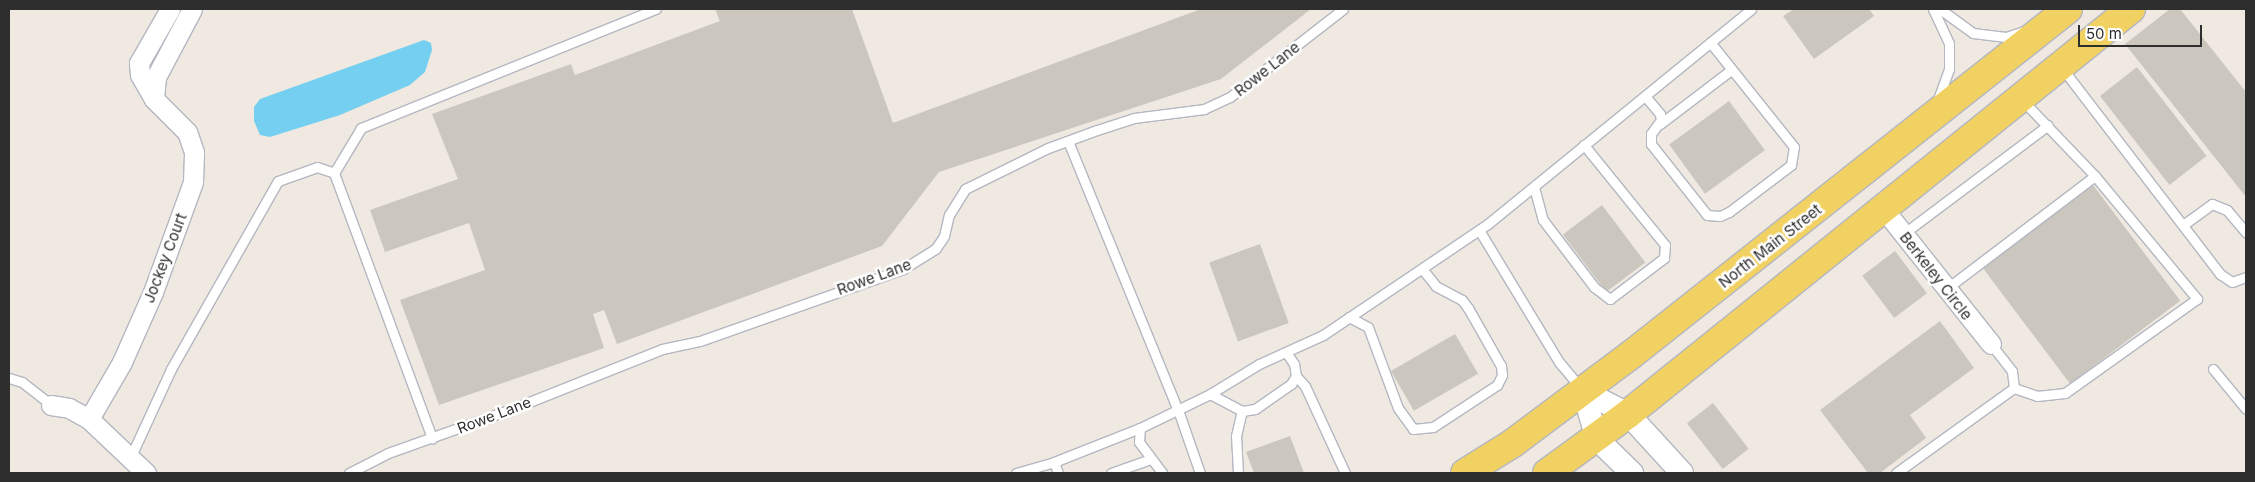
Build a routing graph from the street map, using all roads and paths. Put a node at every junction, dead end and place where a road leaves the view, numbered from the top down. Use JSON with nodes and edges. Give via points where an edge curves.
{"nodes":[{"id":1,"x":170,"y":9,"type":"edge"},
{"id":2,"x":192,"y":9,"type":"edge"},
{"id":3,"x":656,"y":9,"type":"edge"},
{"id":4,"x":1342,"y":9,"type":"edge"},
{"id":5,"x":1751,"y":9,"type":"edge"},
{"id":6,"x":1933,"y":9,"type":"edge"},
{"id":7,"x":1940,"y":9,"type":"edge"},
{"id":8,"x":2131,"y":9,"type":"edge"},
{"id":9,"x":2059,"y":16,"type":"edge"},
{"id":10,"x":1710,"y":42,"type":"junction"},
{"id":11,"x":2060,"y":66,"type":"junction"},
{"id":12,"x":1731,"y":70,"type":"junction"},
{"id":13,"x":1645,"y":96,"type":"junction"},
{"id":14,"x":2020,"y":98,"type":"junction"},
{"id":15,"x":154,"y":99,"type":"junction"},
{"id":16,"x":1928,"y":120,"type":"junction"},
{"id":17,"x":1660,"y":124,"type":"junction"},
{"id":18,"x":2048,"y":125,"type":"junction"},
{"id":19,"x":1068,"y":141,"type":"junction"},
{"id":20,"x":1584,"y":145,"type":"junction"},
{"id":21,"x":334,"y":173,"type":"junction"},
{"id":22,"x":2095,"y":176,"type":"junction"},
{"id":23,"x":1534,"y":187,"type":"junction"},
{"id":24,"x":1882,"y":207,"type":"junction"},
{"id":25,"x":2183,"y":225,"type":"junction"},
{"id":26,"x":1479,"y":230,"type":"junction"},
{"id":27,"x":2246,"y":233,"type":"edge"},
{"id":28,"x":1903,"y":234,"type":"junction"},
{"id":29,"x":1422,"y":269,"type":"junction"},
{"id":30,"x":2246,"y":277,"type":"edge"},
{"id":31,"x":1945,"y":289,"type":"junction"},
{"id":32,"x":1349,"y":317,"type":"junction"},
{"id":33,"x":1991,"y":344,"type":"joint"},
{"id":34,"x":1286,"y":352,"type":"junction"},
{"id":35,"x":2213,"y":369,"type":"dead end"},
{"id":36,"x":1296,"y":376,"type":"junction"},
{"id":37,"x":9,"y":378,"type":"edge"},
{"id":38,"x":2014,"y":388,"type":"junction"},
{"id":39,"x":1583,"y":391,"type":"junction"},
{"id":40,"x":1210,"y":394,"type":"junction"},
{"id":41,"x":51,"y":405,"type":"joint"},
{"id":42,"x":2246,"y":409,"type":"edge"},
{"id":43,"x":1178,"y":410,"type":"junction"},
{"id":44,"x":1242,"y":411,"type":"junction"},
{"id":45,"x":1628,"y":414,"type":"junction"},
{"id":46,"x":89,"y":419,"type":"junction"},
{"id":47,"x":1140,"y":428,"type":"junction"},
{"id":48,"x":432,"y":438,"type":"junction"},
{"id":49,"x":1597,"y":439,"type":"junction"},
{"id":50,"x":132,"y":456,"type":"junction"},
{"id":51,"x":1151,"y":459,"type":"junction"},
{"id":52,"x":1054,"y":462,"type":"junction"},
{"id":53,"x":146,"y":473,"type":"edge"},
{"id":54,"x":350,"y":473,"type":"edge"},
{"id":55,"x":1016,"y":473,"type":"edge"},
{"id":56,"x":1058,"y":473,"type":"edge"},
{"id":57,"x":1111,"y":473,"type":"edge"},
{"id":58,"x":1162,"y":473,"type":"edge"},
{"id":59,"x":1200,"y":473,"type":"edge"},
{"id":60,"x":1238,"y":473,"type":"edge"},
{"id":61,"x":1345,"y":473,"type":"edge"},
{"id":62,"x":1465,"y":473,"type":"edge"},
{"id":63,"x":1547,"y":473,"type":"edge"},
{"id":64,"x":1632,"y":473,"type":"edge"},
{"id":65,"x":1682,"y":473,"type":"edge"},
{"id":66,"x":1896,"y":473,"type":"edge"}],
"edges":[{"from":1,"to":15,"type":"street","name":"Jockey Court","via":[[139,63],[140,75]]},
{"from":2,"to":15,"type":"street","via":[[156,77]]},
{"from":3,"to":21,"type":"lane","via":[[361,128]]},
{"from":4,"to":19,"type":"lane","name":"Rowe Lane","via":[[1230,98],[1204,109],[1134,118]]},
{"from":5,"to":10,"type":"lane"},
{"from":6,"to":16,"type":"lane","via":[[1949,44],[1949,70]]},
{"from":7,"to":9,"type":"lane","via":[[1972,33],[2006,37]]},
{"from":8,"to":11,"type":"main road"},
{"from":9,"to":16,"type":"main road","name":"North Main Street"},
{"from":10,"to":12,"type":"lane"},
{"from":10,"to":13,"type":"lane"},
{"from":11,"to":14,"type":"main road"},
{"from":11,"to":25,"type":"lane"},
{"from":12,"to":17,"type":"lane"},
{"from":12,"to":17,"type":"lane","via":[[1794,147],[1791,165],[1729,212],[1720,216],[1707,215],[1652,144],[1651,134]]},
{"from":13,"to":17,"type":"lane","via":[[1660,114]]},
{"from":13,"to":20,"type":"lane"},
{"from":14,"to":18,"type":"lane"},
{"from":14,"to":24,"type":"main road"},
{"from":15,"to":46,"type":"street","name":"Jockey Court","via":[[187,132],[194,152],[193,182],[153,292],[122,362]]},
{"from":16,"to":39,"type":"main road","name":"North Main Street"},
{"from":18,"to":22,"type":"lane"},
{"from":18,"to":28,"type":"lane"},
{"from":19,"to":43,"type":"lane"},
{"from":19,"to":48,"type":"lane","name":"Rowe Lane","via":[[965,189],[949,215],[944,236],[936,248],[903,269],[700,341],[662,349]]},
{"from":20,"to":23,"type":"lane"},
{"from":20,"to":23,"type":"lane","via":[[1665,245],[1664,258],[1610,299],[1594,287],[1543,220]]},
{"from":21,"to":48,"type":"lane"},
{"from":21,"to":50,"type":"lane","via":[[317,167],[278,181],[171,369]]},
{"from":22,"to":31,"type":"lane"},
{"from":22,"to":38,"type":"lane","via":[[2196,299],[2065,393],[2037,396]]},
{"from":23,"to":26,"type":"lane"},
{"from":24,"to":28,"type":"street","name":"Berkeley Circle"},
{"from":24,"to":45,"type":"main road"},
{"from":25,"to":27,"type":"lane","via":[[2212,204],[2228,210]]},
{"from":25,"to":30,"type":"lane","via":[[2226,279],[2232,282]]},
{"from":26,"to":29,"type":"lane"},
{"from":26,"to":39,"type":"lane","via":[[1560,362]]},
{"from":28,"to":31,"type":"street","name":"Berkeley Circle"},
{"from":29,"to":32,"type":"lane"},
{"from":29,"to":32,"type":"lane","via":[[1436,286],[1462,300],[1468,308],[1501,366],[1502,375],[1497,385],[1433,427],[1412,429],[1398,408],[1368,327]]},
{"from":31,"to":33,"type":"street","name":"Berkeley Circle"},
{"from":32,"to":34,"type":"lane"},
{"from":33,"to":38,"type":"lane","via":[[2012,371]]},
{"from":34,"to":36,"type":"lane","via":[[1294,364]]},
{"from":34,"to":40,"type":"lane","via":[[1259,364]]},
{"from":35,"to":42,"type":"lane"},
{"from":36,"to":44,"type":"lane","via":[[1292,384],[1255,408]]},
{"from":36,"to":61,"type":"lane","via":[[1305,386]]},
{"from":37,"to":41,"type":"lane","via":[[22,382]]},
{"from":38,"to":66,"type":"lane"},
{"from":39,"to":45,"type":"street"},
{"from":39,"to":49,"type":"street"},
{"from":39,"to":62,"type":"main road","name":"North Main Street"},
{"from":40,"to":43,"type":"lane"},
{"from":40,"to":44,"type":"lane"},
{"from":41,"to":46,"type":"street","via":[[69,408]]},
{"from":43,"to":47,"type":"lane"},
{"from":43,"to":59,"type":"lane"},
{"from":44,"to":60,"type":"lane","via":[[1236,436]]},
{"from":45,"to":49,"type":"main road"},
{"from":45,"to":65,"type":"street"},
{"from":46,"to":50,"type":"street"},
{"from":47,"to":51,"type":"lane","via":[[1139,442]]},
{"from":47,"to":52,"type":"lane"},
{"from":48,"to":54,"type":"lane","name":"Rowe Lane","via":[[365,462]]},
{"from":49,"to":63,"type":"main road"},
{"from":49,"to":64,"type":"street"},
{"from":50,"to":53,"type":"street"},
{"from":51,"to":57,"type":"lane"},
{"from":51,"to":58,"type":"lane"},
{"from":52,"to":55,"type":"lane"},
{"from":52,"to":56,"type":"lane"}]}
